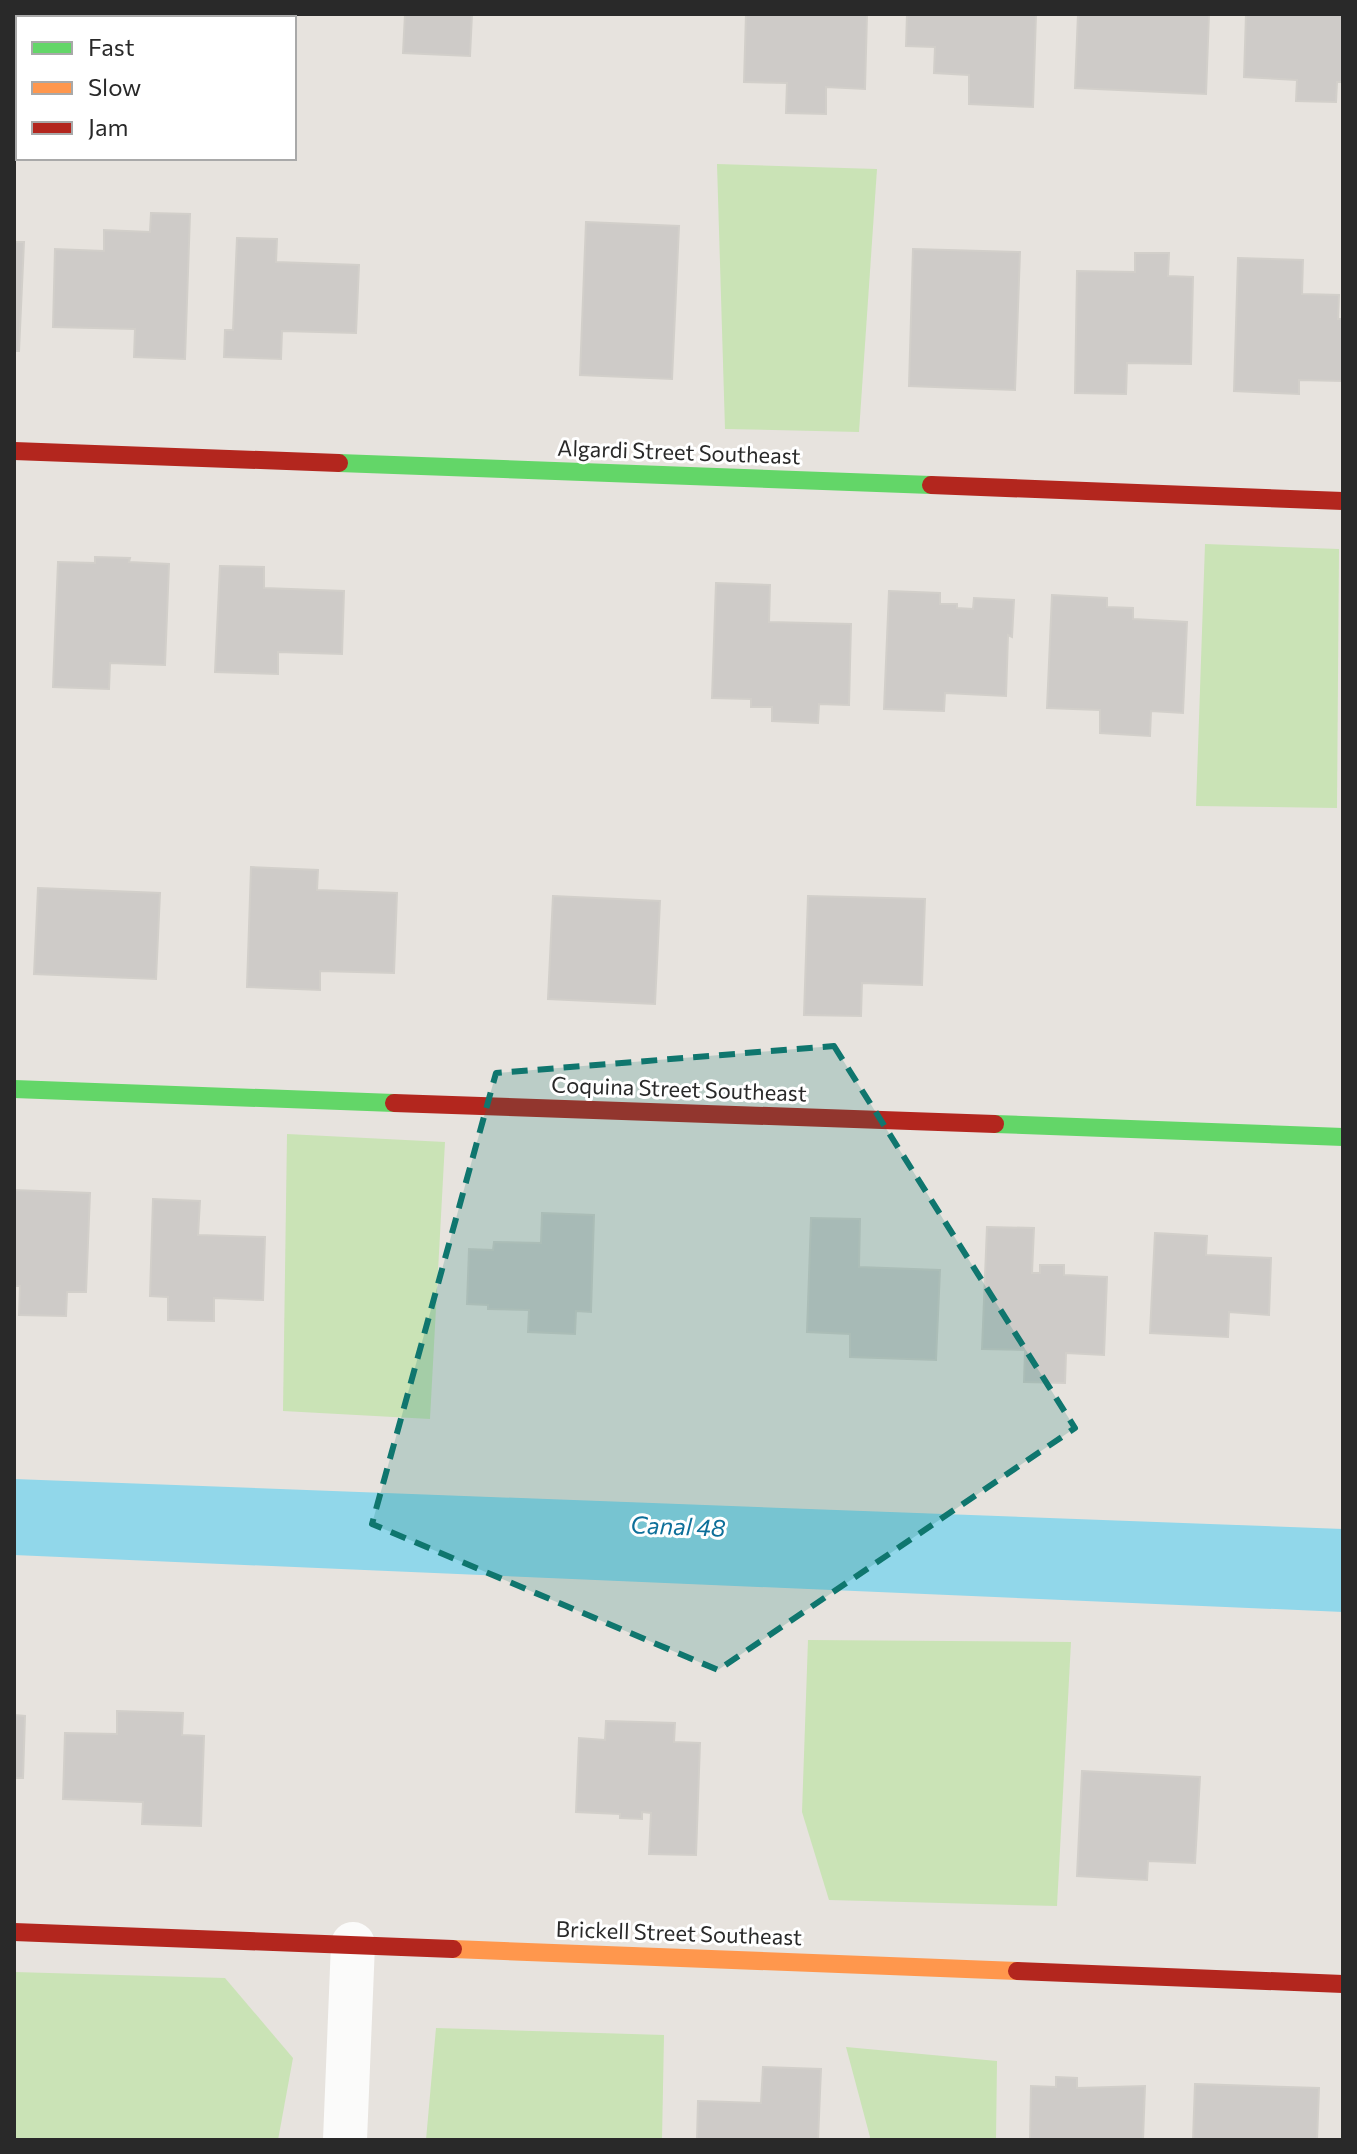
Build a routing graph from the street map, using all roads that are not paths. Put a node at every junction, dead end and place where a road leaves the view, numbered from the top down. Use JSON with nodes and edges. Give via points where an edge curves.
{"nodes":[{"id":1,"x":14,"y":451,"type":"edge"},
{"id":2,"x":1343,"y":501,"type":"edge"},
{"id":3,"x":14,"y":1089,"type":"edge"},
{"id":4,"x":1343,"y":1137,"type":"edge"},
{"id":5,"x":14,"y":1932,"type":"edge"},
{"id":6,"x":353,"y":1944,"type":"junction"},
{"id":7,"x":1343,"y":1984,"type":"edge"},
{"id":8,"x":345,"y":2140,"type":"edge"}],
"edges":[{"from":1,"to":2,"type":"street","name":"Algardi Street Southeast"},
{"from":3,"to":4,"type":"street","name":"Coquina Street Southeast"},
{"from":5,"to":6,"type":"street","name":"Brickell Street Southeast"},
{"from":6,"to":7,"type":"street","name":"Brickell Street Southeast"},
{"from":6,"to":8,"type":"street"}]}
